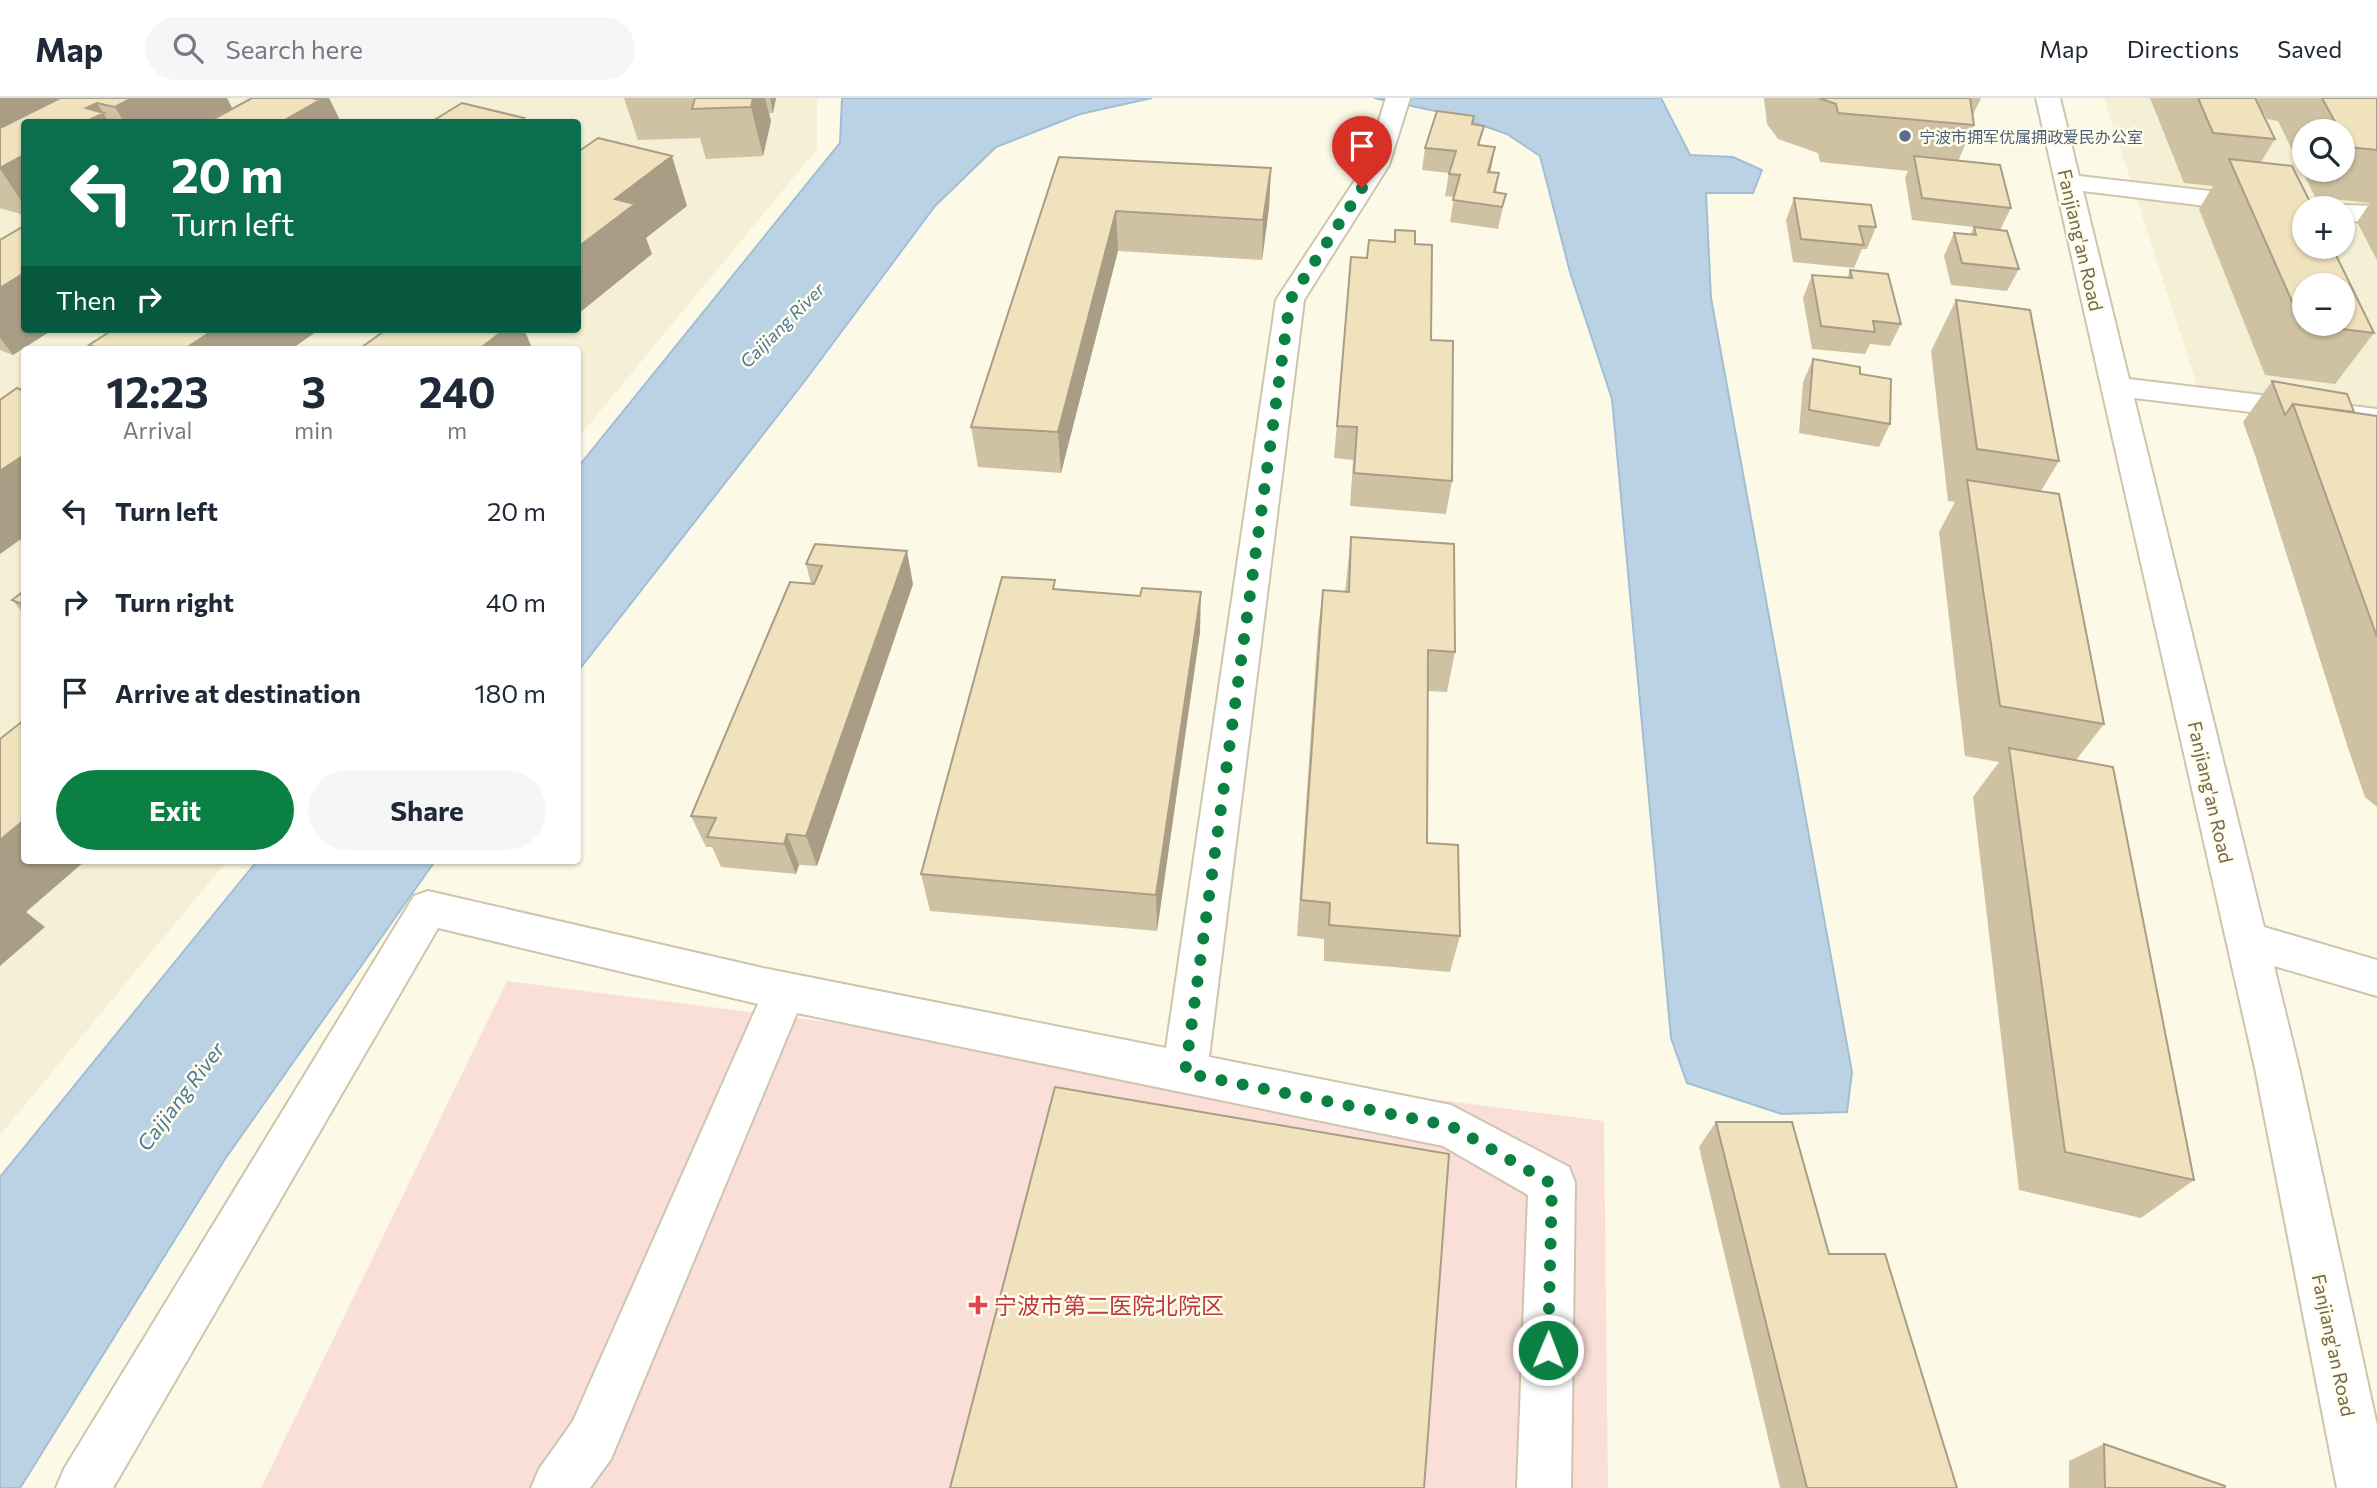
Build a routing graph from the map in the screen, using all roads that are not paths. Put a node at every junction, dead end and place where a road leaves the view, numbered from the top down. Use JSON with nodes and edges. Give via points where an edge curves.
{"nodes":[{"id":1,"x":2048,"y":98,"type":"edge"},
{"id":2,"x":1394,"y":111,"type":"edge"},
{"id":3,"x":2068,"y":182,"type":"junction"},
{"id":4,"x":2292,"y":208,"type":"edge"},
{"id":5,"x":2355,"y":214,"type":"edge"},
{"id":6,"x":2377,"y":214,"type":"edge"},
{"id":7,"x":2116,"y":387,"type":"junction"},
{"id":8,"x":2377,"y":418,"type":"edge"},
{"id":9,"x":2246,"y":940,"type":"junction"},
{"id":10,"x":2377,"y":978,"type":"edge"},
{"id":11,"x":785,"y":991,"type":"junction"},
{"id":12,"x":1185,"y":1073,"type":"junction"},
{"id":13,"x":83,"y":1488,"type":"edge"},
{"id":14,"x":558,"y":1488,"type":"edge"},
{"id":15,"x":1544,"y":1488,"type":"edge"},
{"id":16,"x":2364,"y":1488,"type":"edge"}],
"edges":[{"from":1,"to":3,"type":"street","name":"Fanjiang'an Road"},
{"from":2,"to":12,"type":"street","via":[[1377,165],[1290,300]]},
{"from":3,"to":4,"type":"street"},
{"from":3,"to":7,"type":"street","name":"Fanjiang'an Road"},
{"from":5,"to":6,"type":"street"},
{"from":7,"to":8,"type":"street"},
{"from":7,"to":9,"type":"street","name":"Fanjiang'an Road"},
{"from":9,"to":10,"type":"street"},
{"from":9,"to":16,"type":"street","name":"Fanjiang'an Road"},
{"from":11,"to":12,"type":"street"},
{"from":11,"to":13,"type":"street","via":[[428,908]]},
{"from":11,"to":14,"type":"street","via":[[592,1440]]},
{"from":12,"to":15,"type":"street","via":[[1451,1126],[1552,1184]]}]}
